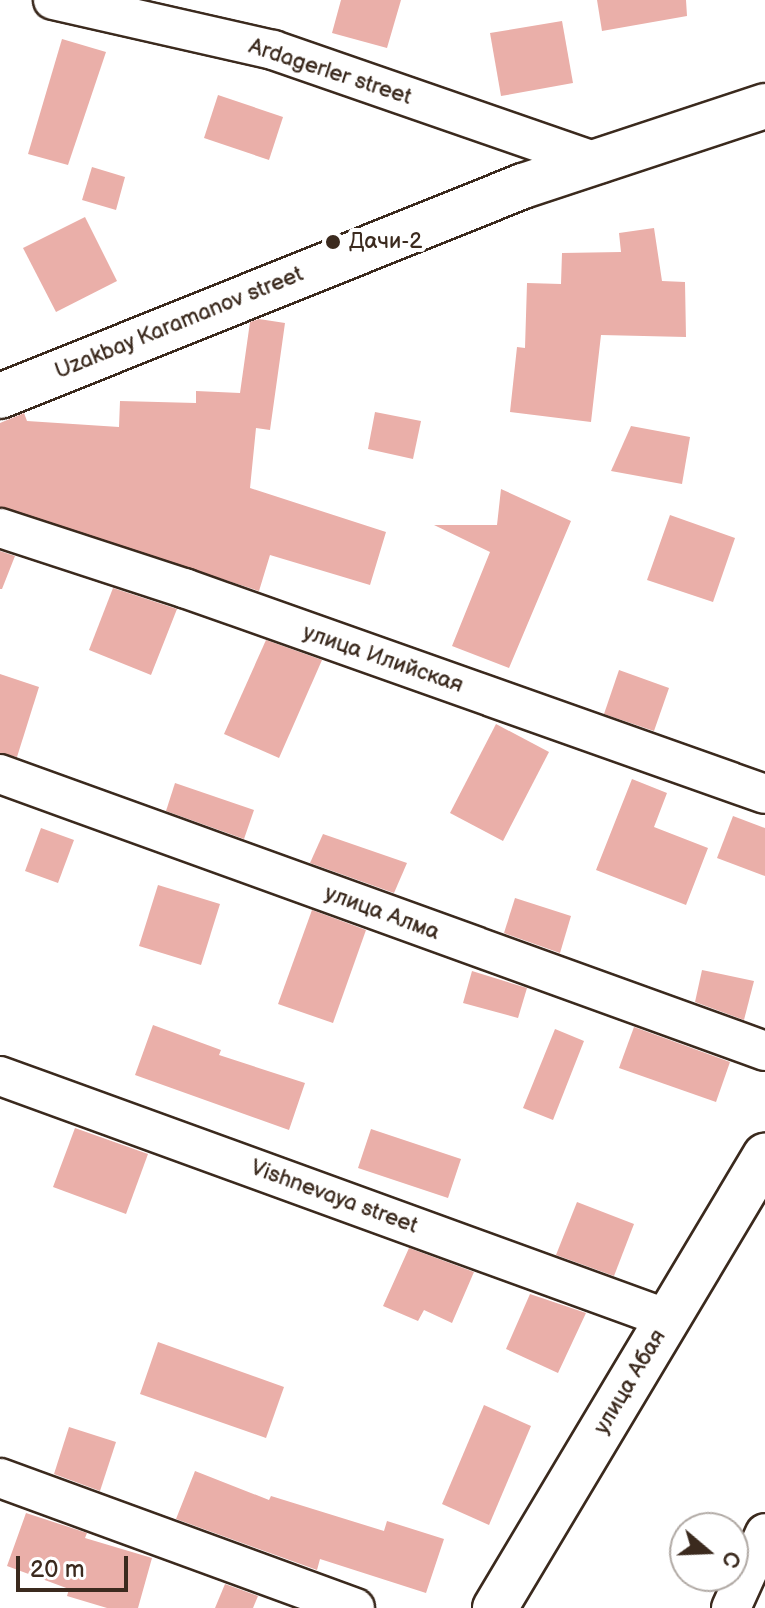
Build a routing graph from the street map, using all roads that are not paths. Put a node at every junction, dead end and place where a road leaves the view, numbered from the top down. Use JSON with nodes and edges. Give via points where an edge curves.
{"nodes":[{"id":1,"x":53,"y":0,"type":"edge"},
{"id":2,"x":765,"y":106,"type":"edge"},
{"id":3,"x":600,"y":163,"type":"junction"},
{"id":4,"x":0,"y":396,"type":"edge"},
{"id":5,"x":0,"y":528,"type":"edge"},
{"id":6,"x":0,"y":774,"type":"edge"},
{"id":7,"x":765,"y":794,"type":"edge"},
{"id":8,"x":765,"y":1051,"type":"edge"},
{"id":9,"x":0,"y":1076,"type":"edge"},
{"id":10,"x":765,"y":1156,"type":"edge"},
{"id":11,"x":668,"y":1319,"type":"junction"},
{"id":12,"x":0,"y":1478,"type":"edge"},
{"id":13,"x":765,"y":1533,"type":"edge"},
{"id":14,"x":757,"y":1570,"type":"edge"},
{"id":15,"x":355,"y":1608,"type":"edge"},
{"id":16,"x":495,"y":1608,"type":"edge"},
{"id":17,"x":731,"y":1608,"type":"edge"}],
"edges":[{"from":1,"to":3,"type":"street","name":"Ardagerler street","via":[[273,50]]},
{"from":2,"to":3,"type":"street","name":"Uzakbay Karamanov street"},
{"from":3,"to":4,"type":"street","name":"Uzakbay Karamanov street","via":[[523,186]]},
{"from":5,"to":7,"type":"street","name":"улица Илийская"},
{"from":6,"to":8,"type":"street","name":"улица Алма"},
{"from":9,"to":11,"type":"street","name":"Vishnevaya street"},
{"from":10,"to":11,"type":"street","name":"улица Абая"},
{"from":11,"to":16,"type":"street","name":"улица Абая"},
{"from":12,"to":15,"type":"street"},
{"from":13,"to":14,"type":"street"},
{"from":14,"to":17,"type":"street"}]}
